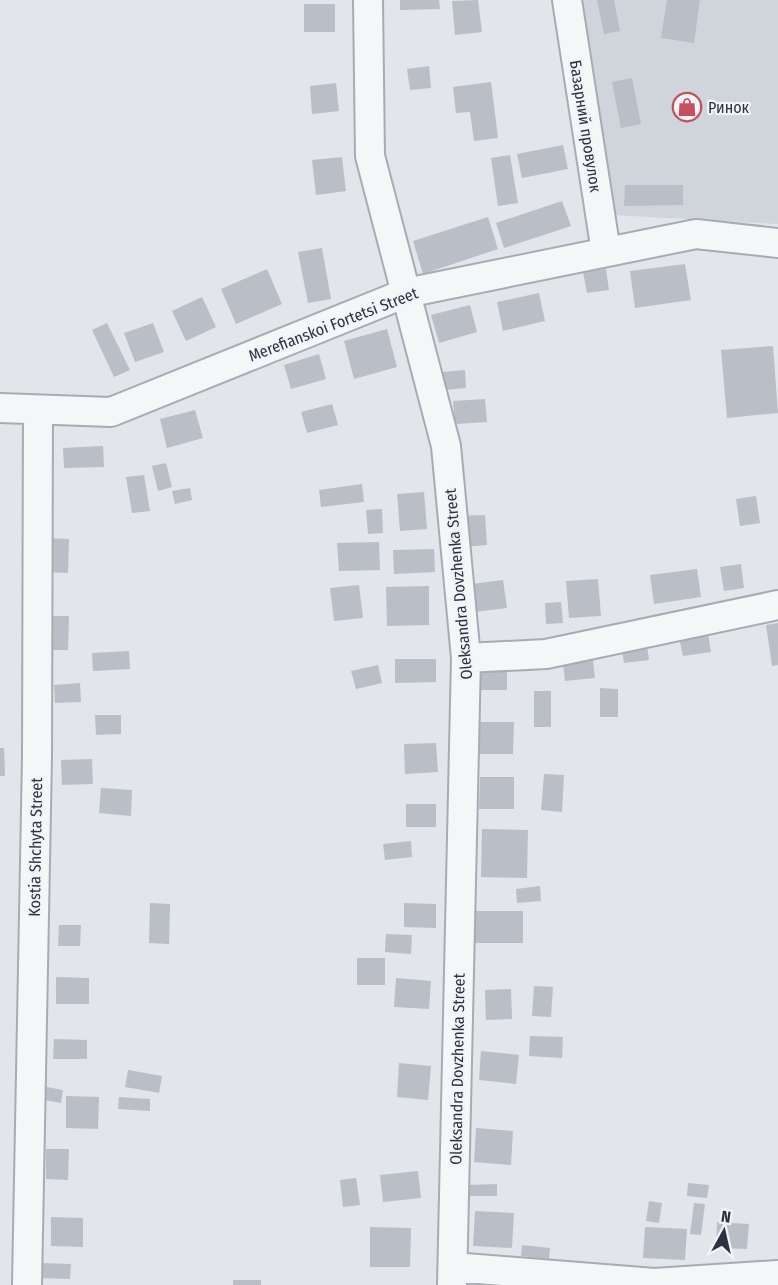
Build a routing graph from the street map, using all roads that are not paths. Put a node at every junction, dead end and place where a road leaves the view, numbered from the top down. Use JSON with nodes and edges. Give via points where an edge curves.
{"nodes":[{"id":1,"x":368,"y":0,"type":"edge"},
{"id":2,"x":567,"y":0,"type":"edge"},
{"id":3,"x":778,"y":243,"type":"edge"},
{"id":4,"x":606,"y":252,"type":"junction"},
{"id":5,"x":406,"y":293,"type":"junction"},
{"id":6,"x":0,"y":408,"type":"edge"},
{"id":7,"x":38,"y":410,"type":"junction"},
{"id":8,"x":778,"y":605,"type":"edge"},
{"id":9,"x":466,"y":658,"type":"junction"},
{"id":10,"x":778,"y":1275,"type":"edge"},
{"id":11,"x":453,"y":1276,"type":"edge"},
{"id":12,"x":27,"y":1285,"type":"edge"}],
"edges":[{"from":1,"to":5,"type":"street","name":"Oleksandra Dovzhenka Street","via":[[370,156]]},
{"from":2,"to":4,"type":"street","name":"Базарний провулок"},
{"from":3,"to":4,"type":"street","name":"Merefianskoi Fortetsi Street","via":[[696,234]]},
{"from":4,"to":5,"type":"street","name":"Merefianskoi Fortetsi Street"},
{"from":5,"to":7,"type":"street","name":"Merefianskoi Fortetsi Street","via":[[111,412]]},
{"from":5,"to":9,"type":"street","name":"Oleksandra Dovzhenka Street","via":[[446,446]]},
{"from":6,"to":7,"type":"street","name":"Merefianskoi Fortetsi Street"},
{"from":7,"to":12,"type":"street","name":"Kostia Shchyta Street","via":[[37,768]]},
{"from":8,"to":9,"type":"street","via":[[546,654]]},
{"from":9,"to":11,"type":"street","name":"Oleksandra Dovzhenka Street"},
{"from":10,"to":11,"type":"street","via":[[654,1283]]}]}
